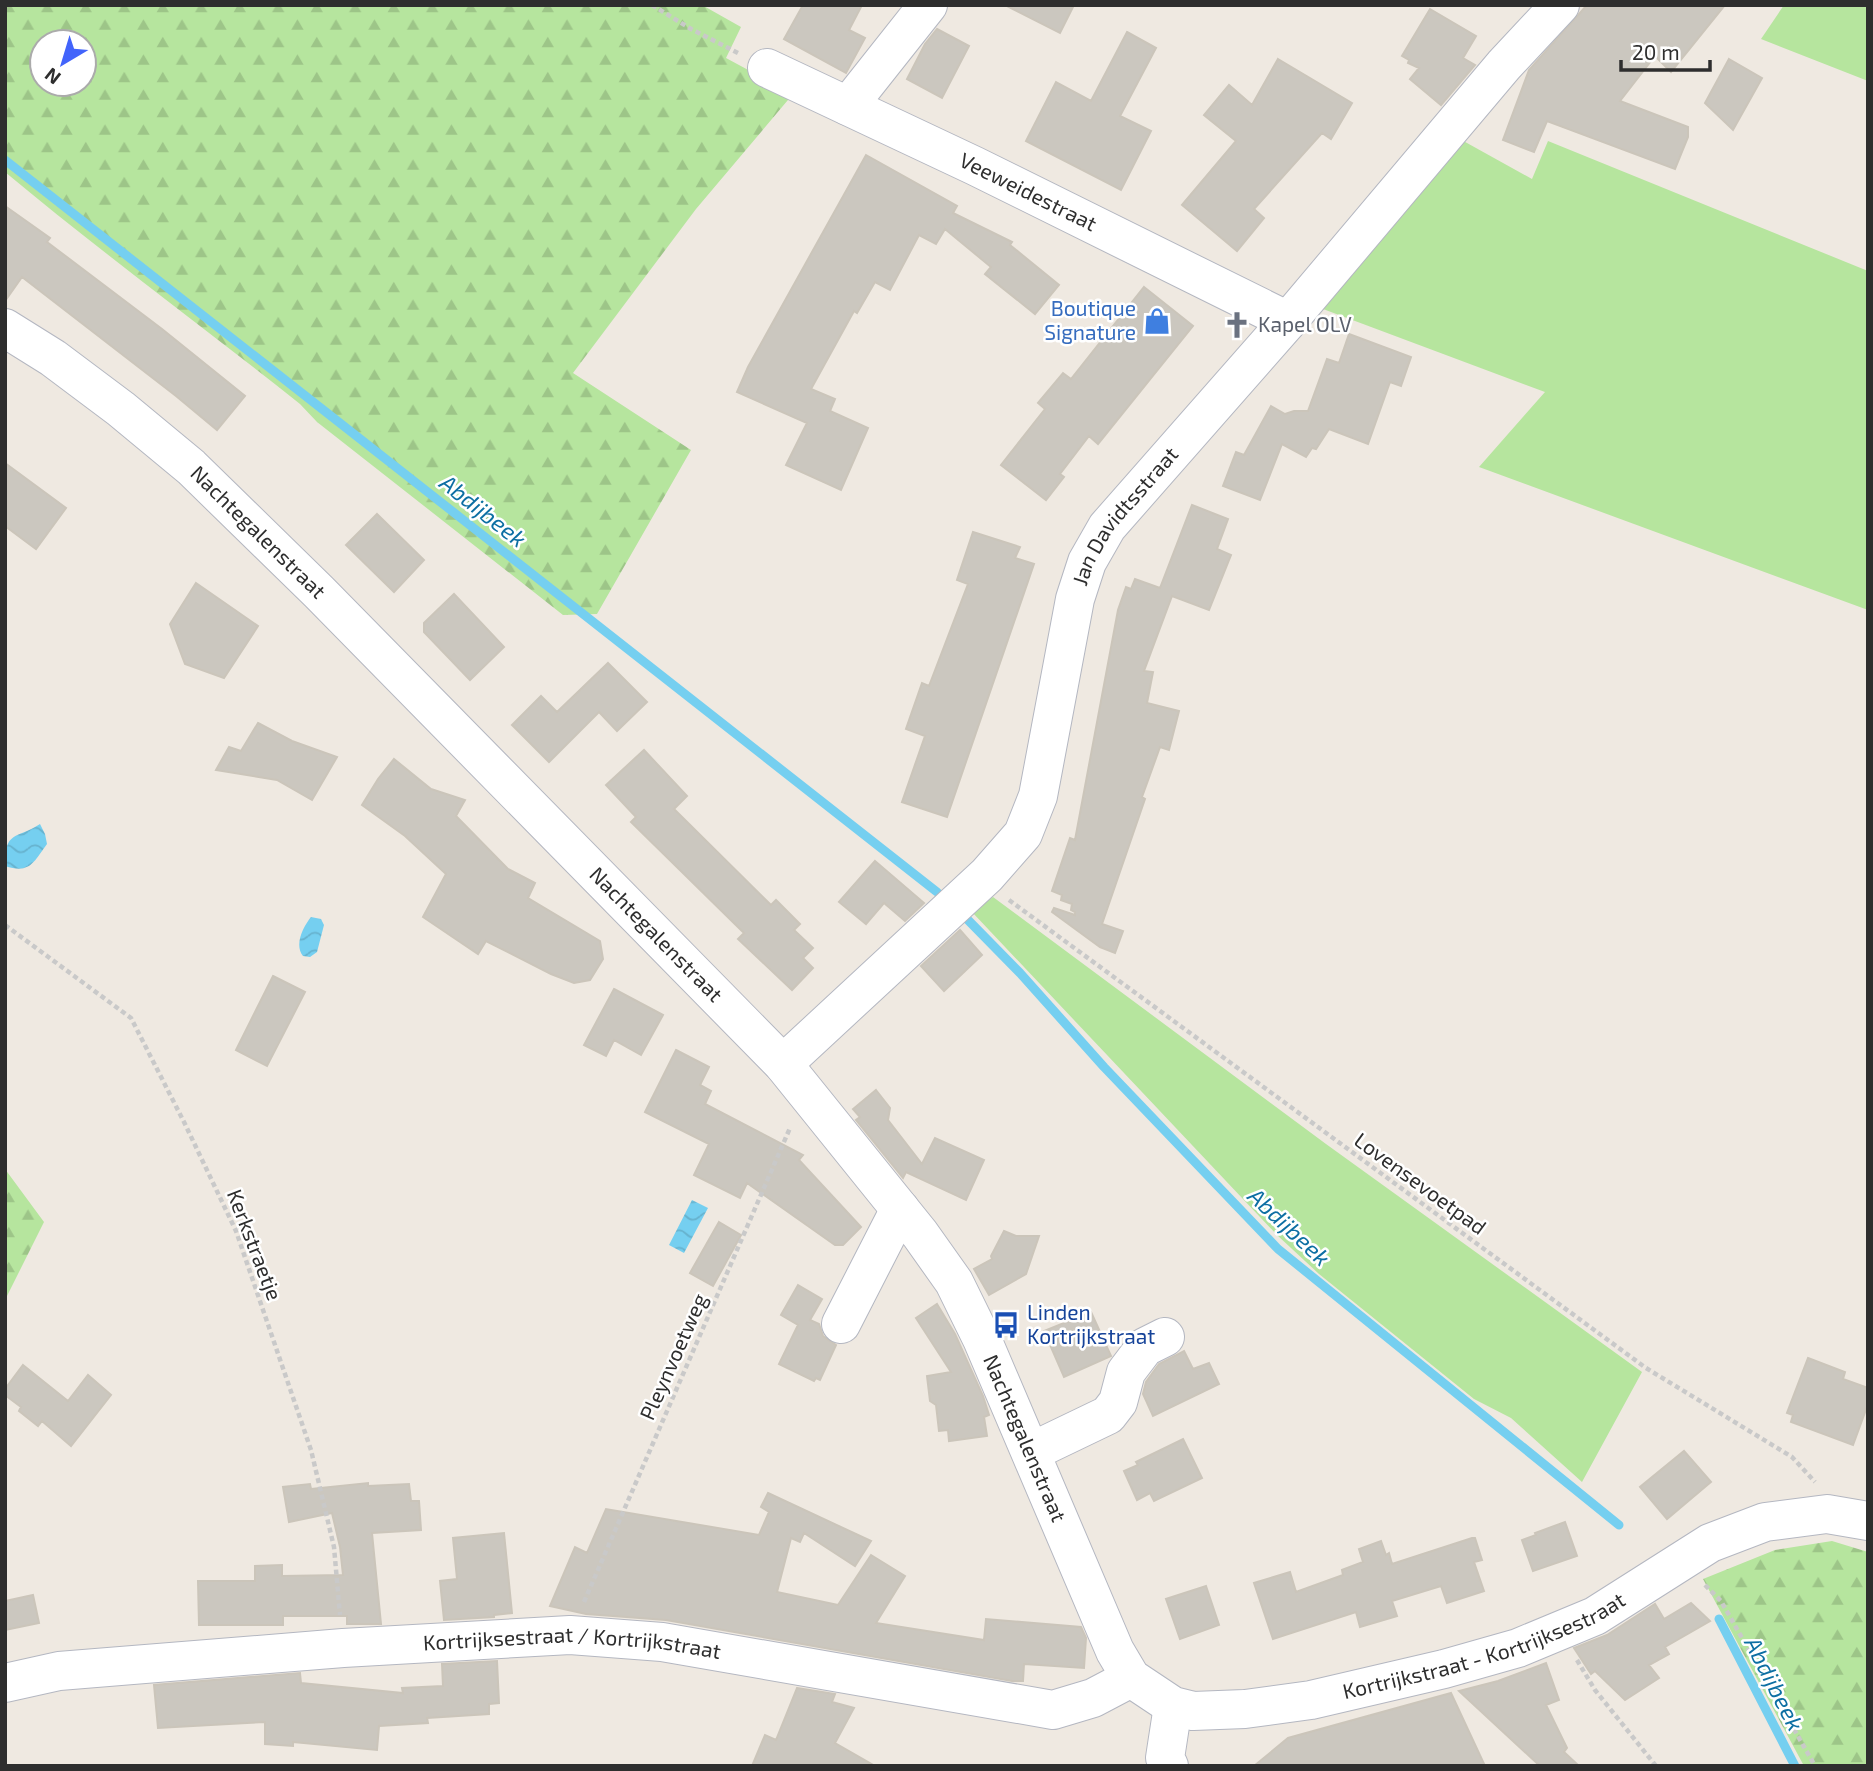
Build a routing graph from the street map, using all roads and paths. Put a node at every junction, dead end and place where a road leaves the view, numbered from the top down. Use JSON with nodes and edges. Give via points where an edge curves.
{"nodes":[{"id":1,"x":652,"y":5,"type":"edge"},
{"id":2,"x":928,"y":5,"type":"edge"},
{"id":3,"x":1560,"y":5,"type":"edge"},
{"id":4,"x":767,"y":68,"type":"joint"},
{"id":5,"x":848,"y":106,"type":"junction"},
{"id":6,"x":1288,"y":321,"type":"junction"},
{"id":7,"x":5,"y":328,"type":"edge"},
{"id":8,"x":987,"y":875,"type":"junction"},
{"id":9,"x":5,"y":925,"type":"edge"},
{"id":10,"x":794,"y":1078,"type":"junction"},
{"id":11,"x":900,"y":1209,"type":"junction"},
{"id":12,"x":841,"y":1324,"type":"dead end"},
{"id":13,"x":1165,"y":1337,"type":"dead end"},
{"id":14,"x":1031,"y":1452,"type":"junction"},
{"id":15,"x":1827,"y":1514,"type":"junction"},
{"id":16,"x":1868,"y":1521,"type":"edge"},
{"id":17,"x":1680,"y":1562,"type":"junction"},
{"id":18,"x":1560,"y":1631,"type":"junction"},
{"id":19,"x":570,"y":1635,"type":"junction"},
{"id":20,"x":343,"y":1648,"type":"junction"},
{"id":21,"x":1131,"y":1678,"type":"junction"},
{"id":22,"x":5,"y":1683,"type":"edge"},
{"id":23,"x":1173,"y":1706,"type":"junction"},
{"id":24,"x":1169,"y":1766,"type":"edge"},
{"id":25,"x":1656,"y":1766,"type":"edge"},
{"id":26,"x":1815,"y":1766,"type":"edge"}],
"edges":[{"from":1,"to":4,"type":"path"},
{"from":2,"to":5,"type":"street"},
{"from":3,"to":6,"type":"street","name":"Jan Davidtsstraat"},
{"from":4,"to":5,"type":"street","name":"Veeweidestraat"},
{"from":5,"to":6,"type":"street","name":"Veeweidestraat"},
{"from":6,"to":8,"type":"street","name":"Jan Davidtsstraat","via":[[1107,527],[1087,562],[1075,599],[1038,796],[1023,834]]},
{"from":7,"to":10,"type":"street","name":"Nachtegalenstraat","via":[[72,373],[191,467]]},
{"from":8,"to":10,"type":"street","name":"Jan Davidtsstraat"},
{"from":8,"to":15,"type":"path","name":"Lovensevoetpad","via":[[1020,909],[1634,1360],[1792,1457],[1826,1495]]},
{"from":9,"to":20,"type":"path","name":"Kerkstraetje","via":[[131,1018],[236,1231],[312,1450],[334,1547]]},
{"from":10,"to":11,"type":"street","name":"Nachtegalenstraat"},
{"from":10,"to":19,"type":"path","name":"Pleynvoetweg","via":[[744,1237]]},
{"from":11,"to":12,"type":"street"},
{"from":11,"to":14,"type":"street","name":"Nachtegalenstraat","via":[[954,1282]]},
{"from":13,"to":14,"type":"street","via":[[1145,1347],[1126,1372],[1118,1402],[1108,1415]]},
{"from":14,"to":21,"type":"street","name":"Nachtegalenstraat","via":[[1115,1651]]},
{"from":15,"to":16,"type":"street","name":"Kortrijkstraat - Kortrijksestraat"},
{"from":15,"to":17,"type":"street","name":"Kortrijkstraat - Kortrijksestraat","via":[[1765,1522],[1710,1543]]},
{"from":17,"to":18,"type":"street","name":"Kortrijkstraat - Kortrijksestraat","via":[[1595,1616]]},
{"from":17,"to":26,"type":"path","via":[[1721,1601]]},
{"from":18,"to":23,"type":"street","name":"Kortrijkstraat - Kortrijksestraat","via":[[1444,1669],[1311,1700],[1244,1710],[1193,1711]]},
{"from":18,"to":25,"type":"path","via":[[1595,1690]]},
{"from":19,"to":20,"type":"street","name":"Kortrijksestraat / Kortrijkstraat"},
{"from":19,"to":21,"type":"street","name":"Kortrijksestraat / Kortrijkstraat","via":[[662,1642],[1053,1710],[1093,1698]]},
{"from":20,"to":22,"type":"street","name":"Kortrijksestraat / Kortrijkstraat","via":[[59,1671]]},
{"from":21,"to":23,"type":"street","name":"Kortrijkstraat - Kortrijksestraat"},
{"from":23,"to":24,"type":"street","via":[[1166,1758]]}]}
